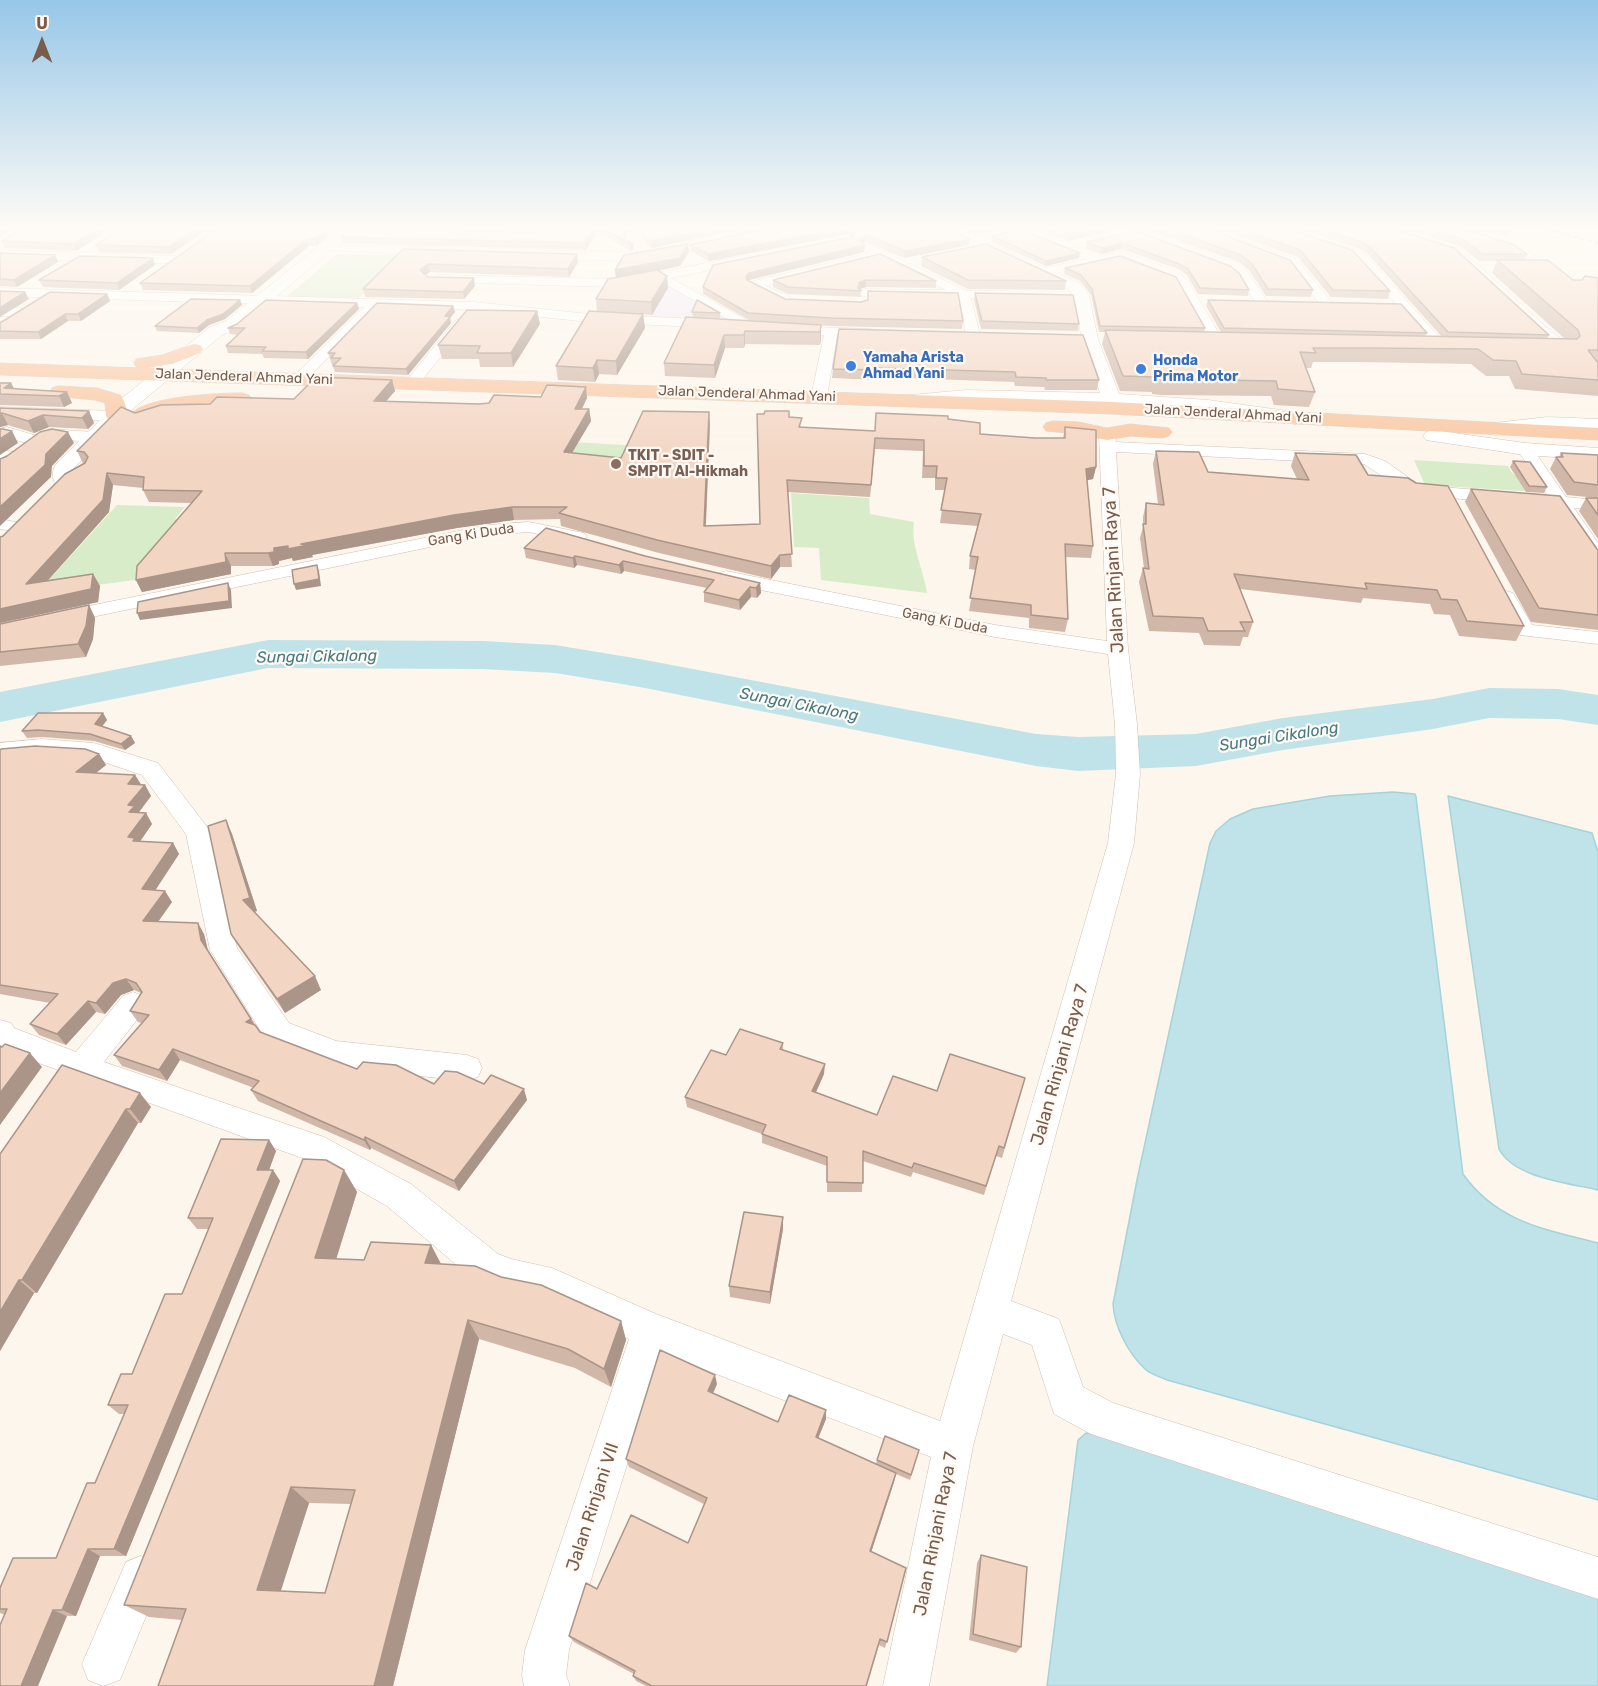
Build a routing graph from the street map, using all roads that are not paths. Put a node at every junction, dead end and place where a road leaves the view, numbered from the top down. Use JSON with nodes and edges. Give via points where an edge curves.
{"nodes":[{"id":1,"x":28,"y":308,"type":"edge"},
{"id":2,"x":253,"y":308,"type":"edge"},
{"id":3,"x":371,"y":308,"type":"edge"},
{"id":4,"x":473,"y":308,"type":"edge"},
{"id":5,"x":490,"y":308,"type":"edge"},
{"id":6,"x":721,"y":308,"type":"edge"},
{"id":7,"x":967,"y":308,"type":"edge"},
{"id":8,"x":1083,"y":308,"type":"edge"},
{"id":9,"x":1203,"y":308,"type":"edge"},
{"id":10,"x":1408,"y":308,"type":"edge"},
{"id":11,"x":1518,"y":308,"type":"edge"},
{"id":12,"x":0,"y":312,"type":"edge"},
{"id":13,"x":21,"y":312,"type":"junction"},
{"id":14,"x":0,"y":326,"type":"edge"},
{"id":15,"x":758,"y":327,"type":"junction"},
{"id":16,"x":831,"y":332,"type":"junction"},
{"id":17,"x":882,"y":333,"type":"edge"},
{"id":18,"x":973,"y":335,"type":"edge"},
{"id":19,"x":1196,"y":341,"type":"edge"},
{"id":20,"x":1417,"y":346,"type":"edge"},
{"id":21,"x":203,"y":349,"type":"junction"},
{"id":22,"x":1536,"y":349,"type":"edge"},
{"id":23,"x":0,"y":360,"type":"edge"},
{"id":24,"x":0,"y":369,"type":"edge"},
{"id":25,"x":166,"y":380,"type":"junction"},
{"id":26,"x":0,"y":381,"type":"edge"},
{"id":27,"x":412,"y":383,"type":"junction"},
{"id":28,"x":302,"y":387,"type":"junction"},
{"id":29,"x":39,"y":391,"type":"edge"},
{"id":30,"x":819,"y":397,"type":"junction"},
{"id":31,"x":1112,"y":399,"type":"junction"},
{"id":32,"x":263,"y":400,"type":"edge"},
{"id":33,"x":915,"y":407,"type":"junction"},
{"id":34,"x":0,"y":412,"type":"edge"},
{"id":35,"x":66,"y":413,"type":"junction"},
{"id":36,"x":116,"y":416,"type":"junction"},
{"id":37,"x":139,"y":416,"type":"junction"},
{"id":38,"x":1295,"y":418,"type":"junction"},
{"id":39,"x":952,"y":422,"type":"edge"},
{"id":40,"x":1598,"y":425,"type":"edge"},
{"id":41,"x":1035,"y":426,"type":"dead end"},
{"id":42,"x":1259,"y":427,"type":"junction"},
{"id":43,"x":1495,"y":429,"type":"junction"},
{"id":44,"x":0,"y":436,"type":"edge"},
{"id":45,"x":1433,"y":436,"type":"junction"},
{"id":46,"x":42,"y":437,"type":"junction"},
{"id":47,"x":94,"y":437,"type":"junction"},
{"id":48,"x":1107,"y":440,"type":"junction"},
{"id":49,"x":1590,"y":442,"type":"edge"},
{"id":50,"x":1531,"y":457,"type":"junction"},
{"id":51,"x":4,"y":459,"type":"edge"},
{"id":52,"x":63,"y":480,"type":"junction"},
{"id":53,"x":1450,"y":494,"type":"junction"},
{"id":54,"x":47,"y":496,"type":"edge"},
{"id":55,"x":1562,"y":502,"type":"junction"},
{"id":56,"x":1598,"y":505,"type":"edge"},
{"id":57,"x":31,"y":512,"type":"edge"},
{"id":58,"x":1461,"y":514,"type":"edge"},
{"id":59,"x":5,"y":531,"type":"edge"},
{"id":60,"x":597,"y":543,"type":"edge"},
{"id":61,"x":1598,"y":557,"type":"edge"},
{"id":62,"x":709,"y":573,"type":"edge"},
{"id":63,"x":1494,"y":576,"type":"edge"},
{"id":64,"x":0,"y":630,"type":"edge"},
{"id":65,"x":1598,"y":638,"type":"edge"},
{"id":66,"x":1118,"y":649,"type":"junction"},
{"id":67,"x":0,"y":751,"type":"edge"},
{"id":68,"x":133,"y":1004,"type":"edge"},
{"id":69,"x":0,"y":1032,"type":"edge"},
{"id":70,"x":75,"y":1064,"type":"junction"},
{"id":71,"x":466,"y":1068,"type":"dead end"},
{"id":72,"x":47,"y":1090,"type":"edge"},
{"id":73,"x":991,"y":1312,"type":"junction"},
{"id":74,"x":651,"y":1330,"type":"junction"},
{"id":75,"x":953,"y":1446,"type":"junction"},
{"id":76,"x":152,"y":1550,"type":"edge"},
{"id":77,"x":1598,"y":1578,"type":"edge"},
{"id":78,"x":104,"y":1664,"type":"dead end"},
{"id":79,"x":547,"y":1686,"type":"edge"},
{"id":80,"x":906,"y":1686,"type":"edge"}],
"edges":[{"from":1,"to":13,"type":"street"},
{"from":2,"to":21,"type":"street","via":[[232,325],[232,332]]},
{"from":3,"to":28,"type":"street"},
{"from":4,"to":27,"type":"street"},
{"from":5,"to":15,"type":"street","via":[[590,318]]},
{"from":6,"to":15,"type":"street"},
{"from":7,"to":18,"type":"street"},
{"from":8,"to":31,"type":"street","via":[[1090,339]]},
{"from":9,"to":19,"type":"street","via":[[1223,342]]},
{"from":10,"to":20,"type":"street","via":[[1447,347]]},
{"from":11,"to":22,"type":"street","via":[[1565,348]]},
{"from":12,"to":13,"type":"street"},
{"from":13,"to":14,"type":"street"},
{"from":15,"to":16,"type":"street"},
{"from":16,"to":17,"type":"street","via":[[860,327]]},
{"from":16,"to":30,"type":"street"},
{"from":21,"to":23,"type":"highway","via":[[133,364]]},
{"from":21,"to":25,"type":"street"},
{"from":21,"to":28,"type":"highway","via":[[219,367],[272,372]]},
{"from":24,"to":25,"type":"highway","name":"Jalan Jenderal Ahmad Yani"},
{"from":25,"to":26,"type":"highway","name":"Jalan Jenderal Ahmad Yani"},
{"from":25,"to":28,"type":"highway","name":"Jalan Jenderal Ahmad Yani"},
{"from":25,"to":28,"type":"highway","name":"Jalan Jenderal Ahmad Yani"},
{"from":25,"to":36,"type":"street"},
{"from":25,"to":37,"type":"street"},
{"from":27,"to":28,"type":"highway","name":"Jalan Jenderal Ahmad Yani"},
{"from":27,"to":30,"type":"highway","name":"Jalan Jenderal Ahmad Yani"},
{"from":28,"to":33,"type":"highway","name":"Jalan Jenderal Ahmad Yani"},
{"from":29,"to":36,"type":"highway","via":[[86,393],[112,399],[117,407]]},
{"from":30,"to":33,"type":"highway","name":"Jalan Jenderal Ahmad Yani"},
{"from":31,"to":33,"type":"street","via":[[955,394]]},
{"from":31,"to":38,"type":"street","via":[[1215,405]]},
{"from":32,"to":37,"type":"highway","via":[[191,399]]},
{"from":33,"to":38,"type":"highway","name":"Jalan Jenderal Ahmad Yani"},
{"from":33,"to":39,"type":"highway"},
{"from":33,"to":42,"type":"highway","name":"Jalan Jenderal Ahmad Yani"},
{"from":34,"to":35,"type":"street"},
{"from":35,"to":36,"type":"street"},
{"from":35,"to":46,"type":"street"},
{"from":36,"to":47,"type":"street"},
{"from":37,"to":52,"type":"street","via":[[87,467]]},
{"from":38,"to":43,"type":"highway","name":"Jalan Jenderal Ahmad Yani"},
{"from":40,"to":43,"type":"street","name":"Jalan Jenderal Ahmad Yani","via":[[1547,423]]},
{"from":41,"to":48,"type":"highway","via":[[1078,428]]},
{"from":42,"to":45,"type":"highway","name":"Jalan Jenderal Ahmad Yani"},
{"from":42,"to":48,"type":"highway","via":[[1234,434],[1130,430]]},
{"from":43,"to":49,"type":"highway","name":"Jalan Jenderal Ahmad Yani"},
{"from":44,"to":46,"type":"street","via":[[7,432]]},
{"from":45,"to":49,"type":"highway","name":"Jalan Jenderal Ahmad Yani"},
{"from":45,"to":50,"type":"street","name":"Jalan Jenderal Ahmad Yani"},
{"from":46,"to":47,"type":"street"},
{"from":46,"to":51,"type":"street"},
{"from":47,"to":52,"type":"street","via":[[64,467]]},
{"from":48,"to":53,"type":"street","via":[[1365,459],[1379,464],[1407,487]]},
{"from":48,"to":66,"type":"street","name":"Jalan Rinjani Raya 7"},
{"from":49,"to":50,"type":"street","name":"Jalan Jenderal Ahmad Yani"},
{"from":50,"to":55,"type":"street"},
{"from":52,"to":54,"type":"street"},
{"from":53,"to":55,"type":"street"},
{"from":53,"to":58,"type":"street"},
{"from":55,"to":56,"type":"street"},
{"from":55,"to":61,"type":"street"},
{"from":57,"to":59,"type":"street"},
{"from":60,"to":64,"type":"street","name":"Gang Ki Duda","via":[[529,527],[488,530]]},
{"from":62,"to":66,"type":"street","name":"Gang Ki Duda","via":[[984,629]]},
{"from":63,"to":65,"type":"street","via":[[1524,629]]},
{"from":66,"to":73,"type":"street","name":"Jalan Rinjani Raya 7","via":[[1128,774],[1121,843]]},
{"from":67,"to":71,"type":"street","via":[[42,747],[94,751],[150,769],[198,832],[224,950],[278,1032],[335,1054]]},
{"from":68,"to":70,"type":"street"},
{"from":69,"to":70,"type":"street"},
{"from":70,"to":72,"type":"street"},
{"from":70,"to":74,"type":"street","via":[[305,1163],[399,1195],[485,1266],[511,1277],[552,1286]]},
{"from":73,"to":75,"type":"street","name":"Jalan Rinjani Raya 7"},
{"from":73,"to":77,"type":"street","via":[[1046,1332],[1068,1400],[1105,1420]]},
{"from":74,"to":75,"type":"street"},
{"from":74,"to":79,"type":"street","name":"Jalan Rinjani VII","via":[[548,1650],[544,1675]]},
{"from":75,"to":80,"type":"street","name":"Jalan Rinjani Raya 7"},
{"from":76,"to":78,"type":"street"}]}
